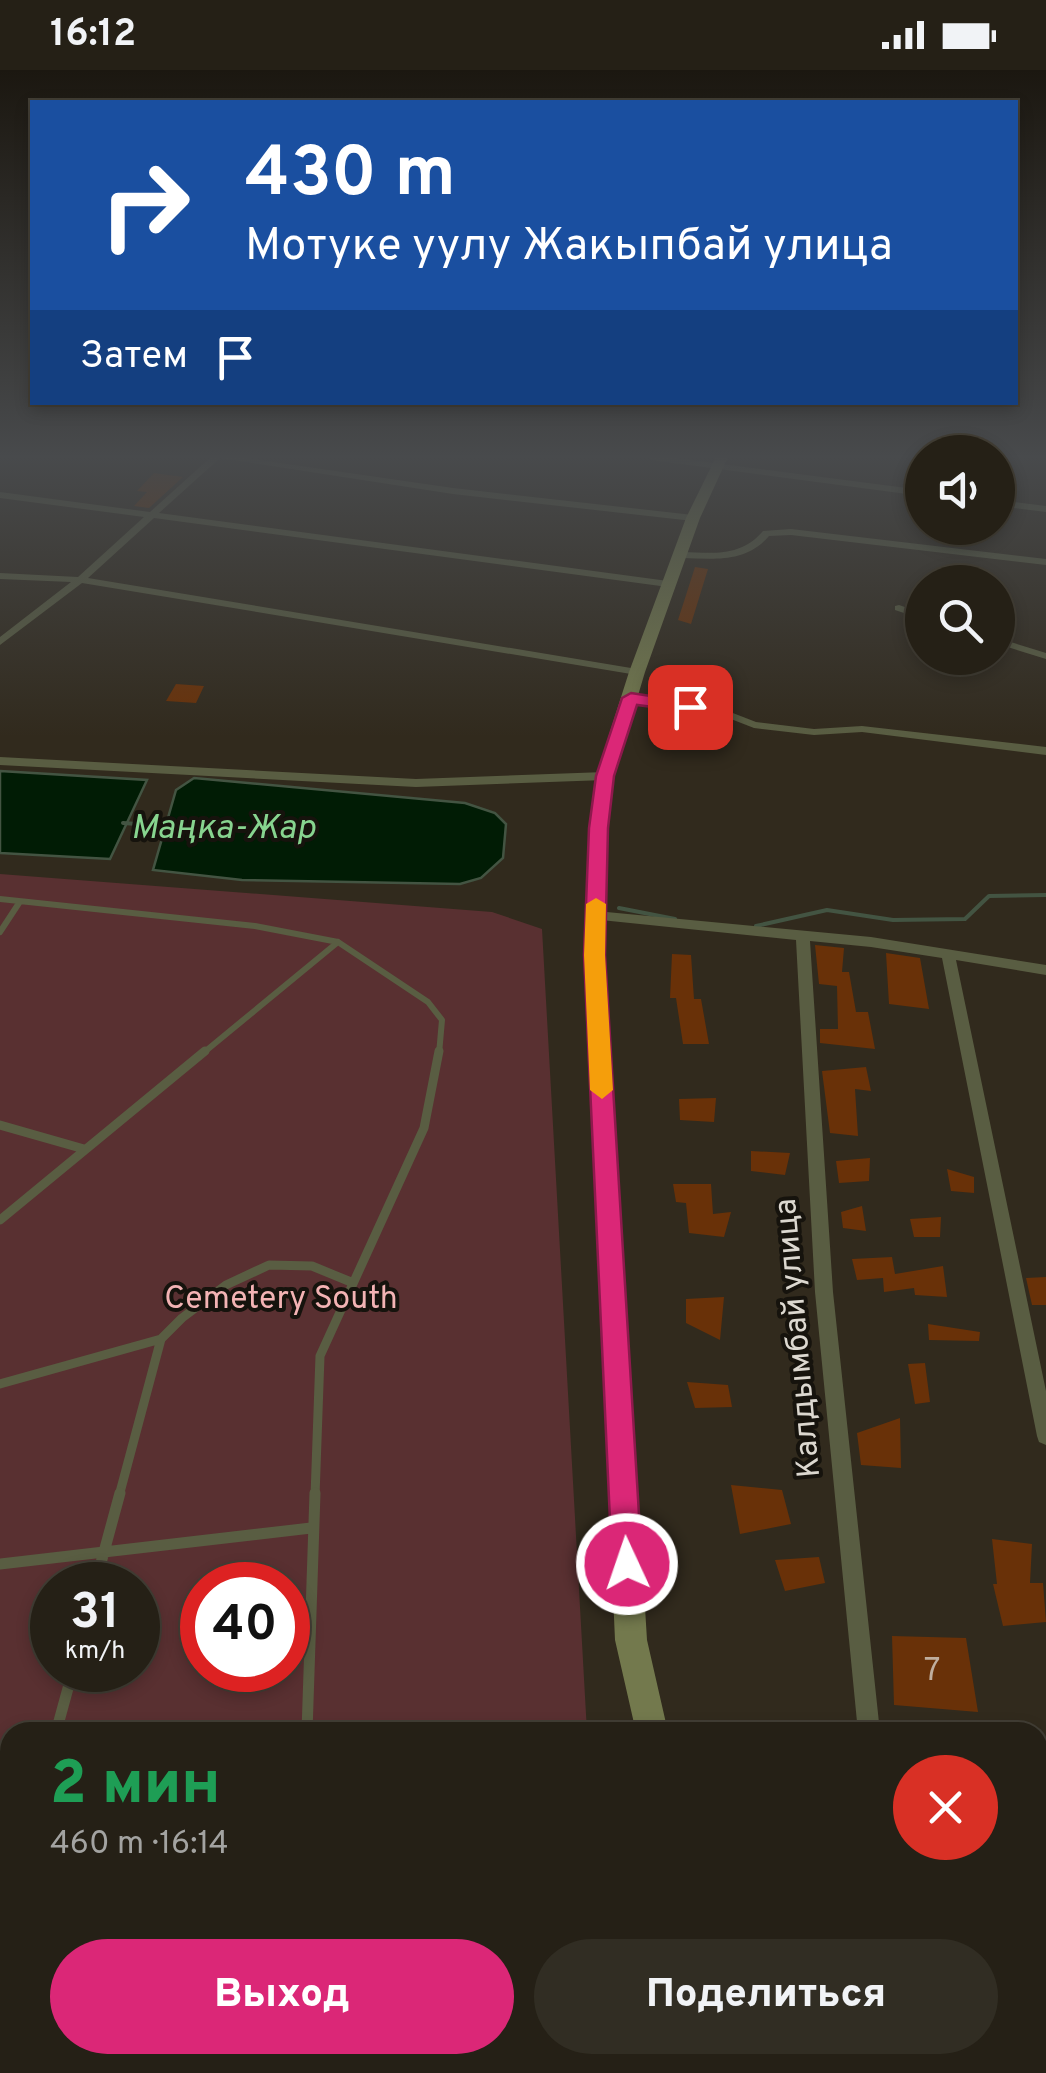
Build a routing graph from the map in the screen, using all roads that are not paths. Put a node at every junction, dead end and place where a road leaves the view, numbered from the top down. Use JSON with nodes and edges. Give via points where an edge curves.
{"nodes":[{"id":1,"x":113,"y":550,"type":"edge"},
{"id":2,"x":404,"y":550,"type":"edge"},
{"id":3,"x":684,"y":550,"type":"edge"},
{"id":4,"x":754,"y":550,"type":"edge"},
{"id":5,"x":948,"y":550,"type":"edge"},
{"id":6,"x":683,"y":555,"type":"junction"},
{"id":7,"x":1046,"y":562,"type":"edge"},
{"id":8,"x":0,"y":576,"type":"edge"},
{"id":9,"x":80,"y":580,"type":"junction"},
{"id":10,"x":668,"y":584,"type":"junction"},
{"id":11,"x":899,"y":608,"type":"dead end"},
{"id":12,"x":905,"y":610,"type":"edge"},
{"id":13,"x":0,"y":642,"type":"edge"},
{"id":14,"x":1015,"y":646,"type":"edge"},
{"id":15,"x":1046,"y":656,"type":"edge"},
{"id":16,"x":637,"y":672,"type":"junction"},
{"id":17,"x":631,"y":698,"type":"junction"},
{"id":18,"x":1046,"y":751,"type":"edge"},
{"id":19,"x":0,"y":761,"type":"edge"},
{"id":20,"x":605,"y":776,"type":"junction"},
{"id":21,"x":0,"y":899,"type":"edge"},
{"id":22,"x":19,"y":902,"type":"junction"},
{"id":23,"x":596,"y":916,"type":"junction"},
{"id":24,"x":0,"y":932,"type":"edge"},
{"id":25,"x":803,"y":938,"type":"junction"},
{"id":26,"x":338,"y":942,"type":"junction"},
{"id":27,"x":948,"y":955,"type":"junction"},
{"id":28,"x":1046,"y":970,"type":"edge"},
{"id":29,"x":0,"y":1126,"type":"edge"},
{"id":30,"x":84,"y":1149,"type":"junction"},
{"id":31,"x":0,"y":1220,"type":"edge"},
{"id":32,"x":351,"y":1282,"type":"junction"},
{"id":33,"x":161,"y":1339,"type":"junction"},
{"id":34,"x":0,"y":1384,"type":"edge"},
{"id":35,"x":1046,"y":1436,"type":"edge"},
{"id":36,"x":312,"y":1528,"type":"junction"},
{"id":37,"x":104,"y":1553,"type":"junction"},
{"id":38,"x":101,"y":1562,"type":"edge"},
{"id":39,"x":0,"y":1564,"type":"edge"},
{"id":40,"x":67,"y":1692,"type":"edge"},
{"id":41,"x":59,"y":1722,"type":"edge"},
{"id":42,"x":307,"y":1722,"type":"edge"},
{"id":43,"x":650,"y":1722,"type":"edge"},
{"id":44,"x":868,"y":1722,"type":"edge"}],
"edges":[{"from":1,"to":9,"type":"street"},
{"from":2,"to":10,"type":"street"},
{"from":3,"to":6,"type":"street"},
{"from":4,"to":6,"type":"street"},
{"from":5,"to":7,"type":"street"},
{"from":6,"to":10,"type":"street"},
{"from":8,"to":9,"type":"street"},
{"from":9,"to":13,"type":"street"},
{"from":9,"to":16,"type":"street"},
{"from":10,"to":16,"type":"street"},
{"from":11,"to":12,"type":"street"},
{"from":14,"to":15,"type":"street"},
{"from":16,"to":17,"type":"street"},
{"from":17,"to":18,"type":"street","via":[[720,712],[754,726],[862,730]]},
{"from":17,"to":20,"type":"street"},
{"from":19,"to":20,"type":"street","via":[[416,783]]},
{"from":20,"to":23,"type":"street"},
{"from":21,"to":22,"type":"lane"},
{"from":22,"to":24,"type":"lane"},
{"from":22,"to":26,"type":"lane","via":[[255,926]]},
{"from":23,"to":25,"type":"street"},
{"from":23,"to":43,"type":"street","via":[[631,1640]]},
{"from":25,"to":27,"type":"street"},
{"from":25,"to":44,"type":"street","name":"Калдымбай улица","via":[[824,1292]]},
{"from":26,"to":30,"type":"lane"},
{"from":26,"to":32,"type":"lane","via":[[428,1002],[442,1020],[424,1128]]},
{"from":27,"to":28,"type":"street"},
{"from":27,"to":35,"type":"street"},
{"from":29,"to":30,"type":"lane"},
{"from":30,"to":31,"type":"lane"},
{"from":32,"to":33,"type":"lane","via":[[332,1270],[269,1265],[182,1316]]},
{"from":32,"to":36,"type":"lane","via":[[320,1356]]},
{"from":33,"to":34,"type":"lane"},
{"from":33,"to":37,"type":"lane"},
{"from":36,"to":37,"type":"lane"},
{"from":36,"to":42,"type":"lane"},
{"from":37,"to":38,"type":"lane"},
{"from":37,"to":39,"type":"lane"},
{"from":40,"to":41,"type":"lane"}]}
